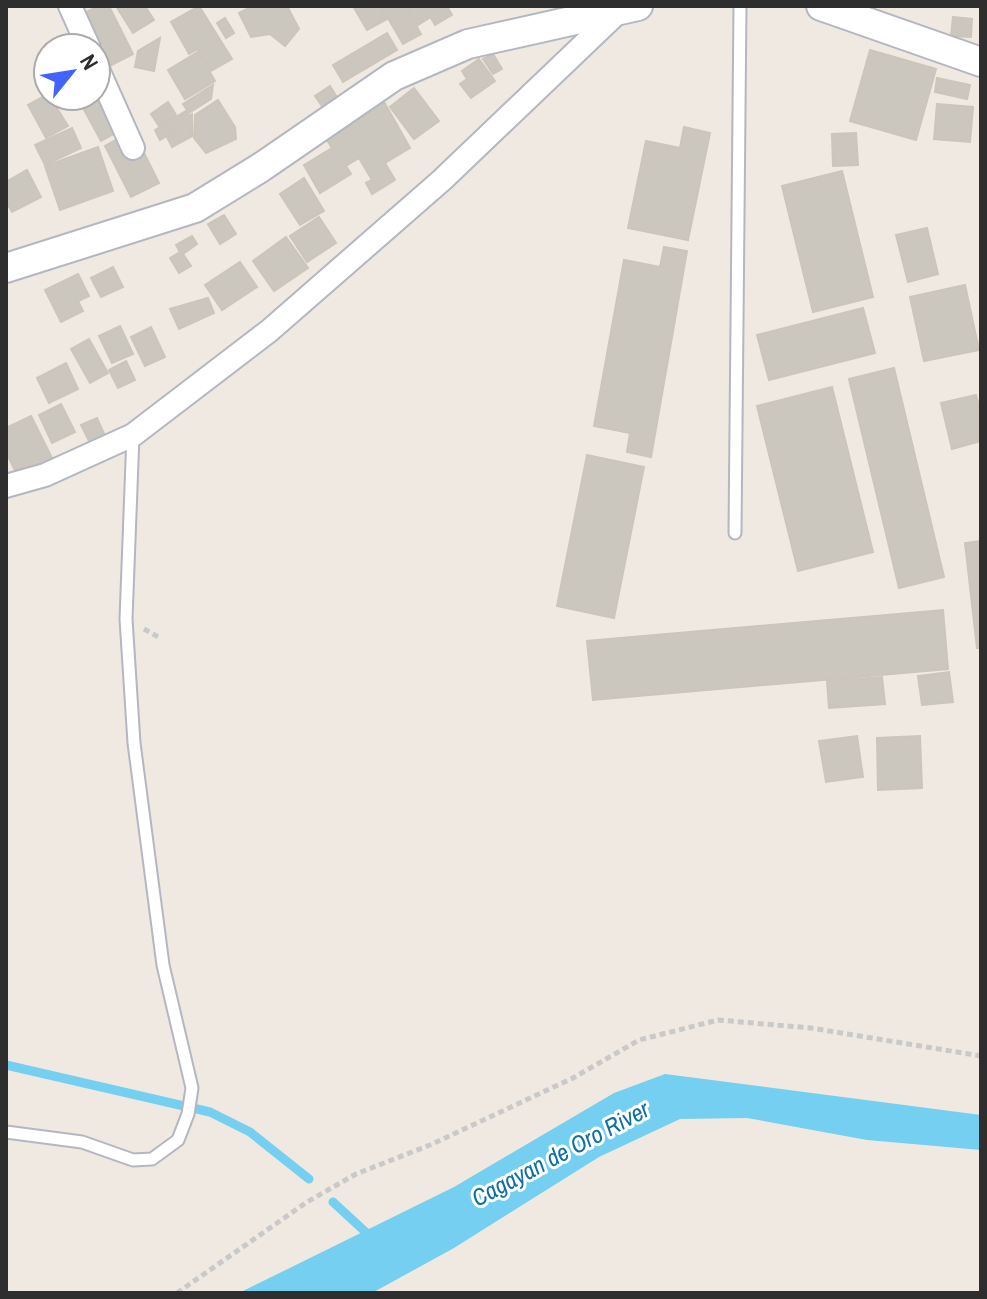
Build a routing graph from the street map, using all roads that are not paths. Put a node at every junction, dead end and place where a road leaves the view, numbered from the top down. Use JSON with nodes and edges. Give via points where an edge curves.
{"nodes":[{"id":1,"x":70,"y":6,"type":"edge"},
{"id":2,"x":740,"y":6,"type":"edge"},
{"id":3,"x":821,"y":6,"type":"edge"},
{"id":4,"x":628,"y":9,"type":"edge"},
{"id":5,"x":82,"y":32,"type":"edge"},
{"id":6,"x":981,"y":62,"type":"edge"},
{"id":7,"x":112,"y":101,"type":"edge"},
{"id":8,"x":133,"y":148,"type":"dead end"},
{"id":9,"x":6,"y":268,"type":"edge"},
{"id":10,"x":133,"y":435,"type":"junction"},
{"id":11,"x":6,"y":486,"type":"edge"},
{"id":12,"x":735,"y":533,"type":"dead end"},
{"id":13,"x":6,"y":1132,"type":"edge"}],
"edges":[{"from":1,"to":5,"type":"street"},
{"from":2,"to":12,"type":"lane"},
{"from":3,"to":6,"type":"street"},
{"from":4,"to":9,"type":"street","via":[[468,44],[394,76],[195,208]]},
{"from":4,"to":10,"type":"street","via":[[281,321]]},
{"from":7,"to":8,"type":"street"},
{"from":10,"to":11,"type":"street","via":[[45,475]]},
{"from":10,"to":13,"type":"lane","via":[[126,619],[134,743],[163,965],[192,1088],[188,1114],[178,1140],[152,1159],[133,1160],[82,1142]]}]}
